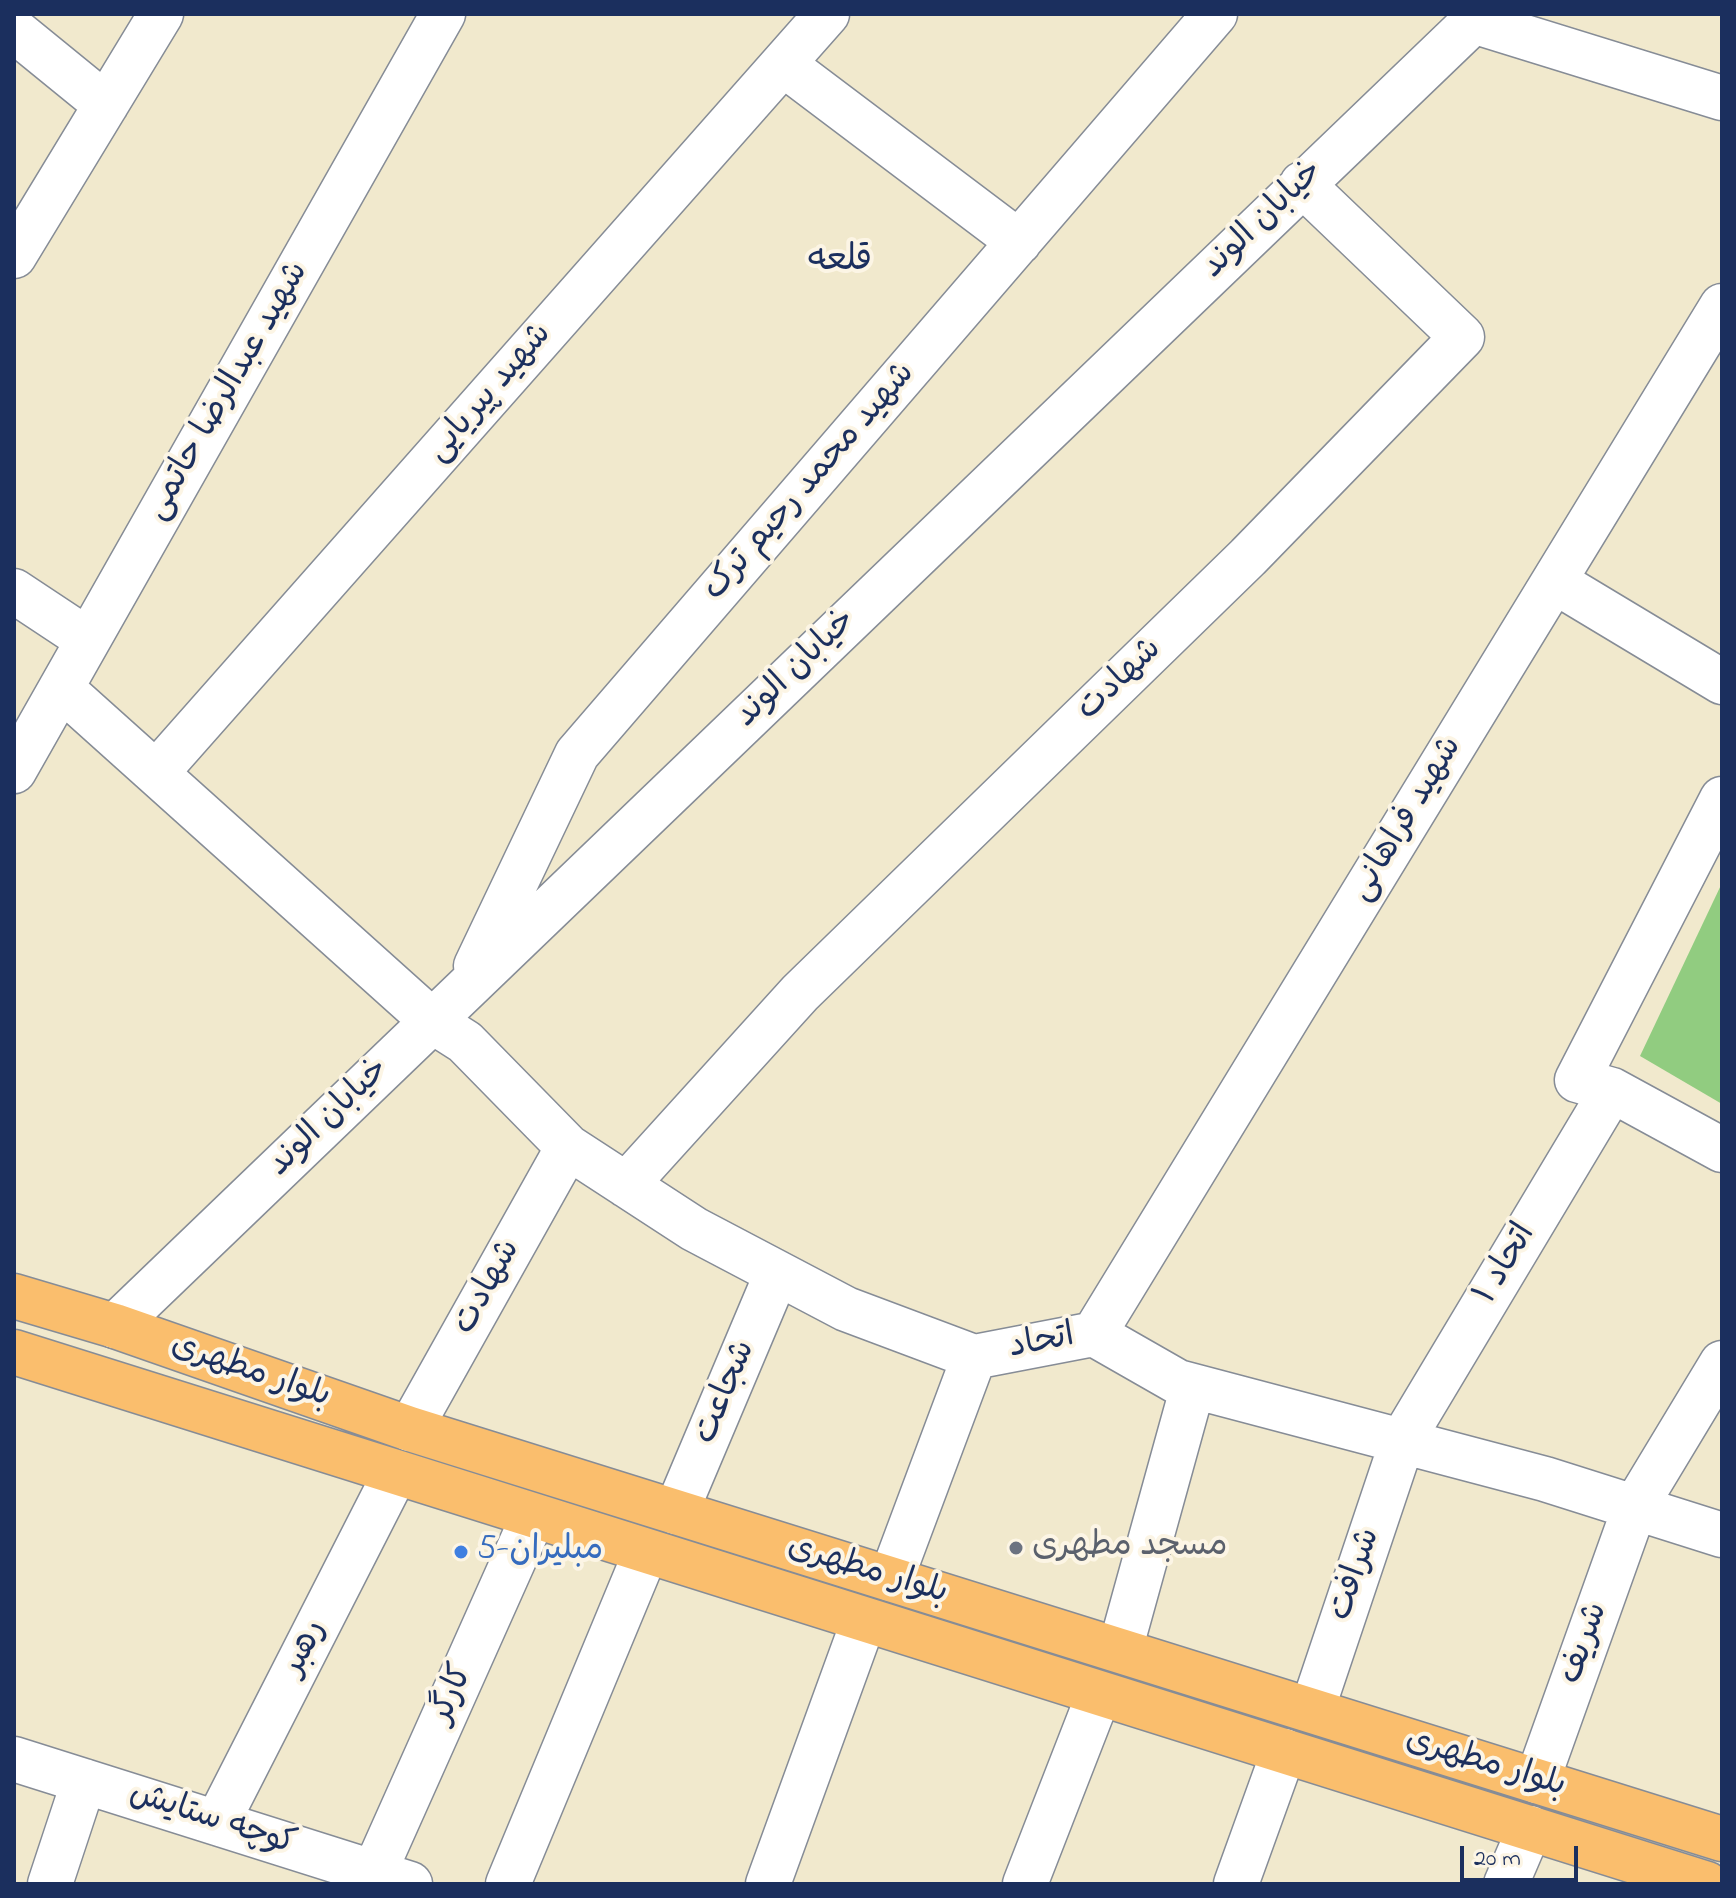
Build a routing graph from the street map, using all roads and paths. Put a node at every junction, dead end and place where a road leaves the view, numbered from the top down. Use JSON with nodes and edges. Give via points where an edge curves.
{"nodes":[{"id":1,"x":161,"y":14,"type":"edge"},
{"id":2,"x":443,"y":14,"type":"edge"},
{"id":3,"x":827,"y":14,"type":"edge"},
{"id":4,"x":1215,"y":14,"type":"edge"},
{"id":5,"x":1477,"y":18,"type":"edge"},
{"id":6,"x":14,"y":30,"type":"edge"},
{"id":7,"x":783,"y":64,"type":"junction"},
{"id":8,"x":1722,"y":98,"type":"edge"},
{"id":9,"x":106,"y":105,"type":"junction"},
{"id":10,"x":1302,"y":184,"type":"junction"},
{"id":11,"x":1019,"y":242,"type":"junction"},
{"id":12,"x":14,"y":256,"type":"edge"},
{"id":13,"x":1722,"y":306,"type":"edge"},
{"id":14,"x":1554,"y":581,"type":"junction"},
{"id":15,"x":14,"y":591,"type":"edge"},
{"id":16,"x":88,"y":640,"type":"junction"},
{"id":17,"x":1722,"y":682,"type":"edge"},
{"id":18,"x":61,"y":688,"type":"junction"},
{"id":19,"x":14,"y":771,"type":"edge"},
{"id":20,"x":156,"y":773,"type":"junction"},
{"id":21,"x":1722,"y":799,"type":"edge"},
{"id":22,"x":464,"y":990,"type":"junction"},
{"id":23,"x":432,"y":1021,"type":"junction"},
{"id":24,"x":1594,"y":1085,"type":"junction"},
{"id":25,"x":568,"y":1147,"type":"junction"},
{"id":26,"x":1722,"y":1150,"type":"edge"},
{"id":27,"x":626,"y":1185,"type":"junction"},
{"id":28,"x":777,"y":1273,"type":"junction"},
{"id":29,"x":14,"y":1296,"type":"edge"},
{"id":30,"x":115,"y":1326,"type":"junction"},
{"id":31,"x":1094,"y":1334,"type":"junction"},
{"id":32,"x":14,"y":1352,"type":"edge"},
{"id":33,"x":974,"y":1357,"type":"junction"},
{"id":34,"x":1722,"y":1363,"type":"edge"},
{"id":35,"x":1193,"y":1386,"type":"junction"},
{"id":36,"x":410,"y":1429,"type":"junction"},
{"id":37,"x":1403,"y":1439,"type":"junction"},
{"id":38,"x":395,"y":1474,"type":"junction"},
{"id":39,"x":1635,"y":1507,"type":"junction"},
{"id":40,"x":676,"y":1512,"type":"junction"},
{"id":41,"x":533,"y":1517,"type":"junction"},
{"id":42,"x":1722,"y":1535,"type":"edge"},
{"id":43,"x":646,"y":1552,"type":"junction"},
{"id":44,"x":891,"y":1579,"type":"junction"},
{"id":45,"x":864,"y":1620,"type":"junction"},
{"id":46,"x":1120,"y":1650,"type":"junction"},
{"id":47,"x":1099,"y":1694,"type":"junction"},
{"id":48,"x":1312,"y":1710,"type":"junction"},
{"id":49,"x":1284,"y":1751,"type":"junction"},
{"id":50,"x":14,"y":1759,"type":"edge"},
{"id":51,"x":84,"y":1781,"type":"junction"},
{"id":52,"x":1537,"y":1781,"type":"junction"},
{"id":53,"x":217,"y":1823,"type":"junction"},
{"id":54,"x":1530,"y":1828,"type":"junction"},
{"id":55,"x":1722,"y":1839,"type":"edge"},
{"id":56,"x":392,"y":1878,"type":"edge"},
{"id":57,"x":50,"y":1884,"type":"edge"},
{"id":58,"x":508,"y":1884,"type":"edge"},
{"id":59,"x":768,"y":1884,"type":"edge"},
{"id":60,"x":1025,"y":1884,"type":"edge"},
{"id":61,"x":1236,"y":1884,"type":"edge"},
{"id":62,"x":1506,"y":1884,"type":"edge"},
{"id":63,"x":1707,"y":1884,"type":"edge"}],
"edges":[{"from":1,"to":9,"type":"street"},
{"from":2,"to":16,"type":"street","name":"شهید عبدالرضا حاتمی"},
{"from":3,"to":7,"type":"street","name":"شهید پیریایی"},
{"from":4,"to":11,"type":"street","name":"شهید محمد رحیم ترک"},
{"from":5,"to":8,"type":"street"},
{"from":5,"to":10,"type":"street","name":"خیابان الوند"},
{"from":6,"to":9,"type":"street"},
{"from":7,"to":11,"type":"street"},
{"from":7,"to":20,"type":"street","name":"شهید پیریایی"},
{"from":9,"to":12,"type":"street"},
{"from":10,"to":22,"type":"street","name":"خیابان الوند"},
{"from":10,"to":27,"type":"street","name":"شهادت","via":[[1462,337],[1248,557],[800,993]]},
{"from":11,"to":22,"type":"street","name":"شهید محمد رحیم ترک","via":[[577,754]]},
{"from":13,"to":14,"type":"street","name":"شهید فراهانی"},
{"from":14,"to":17,"type":"street"},
{"from":14,"to":31,"type":"street","name":"شهید فراهانی"},
{"from":15,"to":16,"type":"street"},
{"from":16,"to":18,"type":"street","name":"شهید عبدالرضا حاتمی"},
{"from":18,"to":19,"type":"street","name":"شهید عبدالرضا حاتمی"},
{"from":18,"to":20,"type":"street","name":"اتحاد"},
{"from":20,"to":23,"type":"street","name":"اتحاد"},
{"from":21,"to":24,"type":"street","name":"اتحاد ۱"},
{"from":22,"to":23,"type":"street","name":"خیابان الوند"},
{"from":23,"to":25,"type":"street","name":"اتحاد","via":[[465,1042]]},
{"from":23,"to":30,"type":"street","name":"خیابان الوند"},
{"from":24,"to":26,"type":"street"},
{"from":24,"to":37,"type":"street","name":"اتحاد ۱"},
{"from":25,"to":27,"type":"street","name":"اتحاد"},
{"from":25,"to":36,"type":"street","name":"شهادت"},
{"from":27,"to":28,"type":"street","name":"اتحاد"},
{"from":28,"to":33,"type":"street","name":"اتحاد","via":[[846,1309]]},
{"from":28,"to":40,"type":"street","name":"شجاعت"},
{"from":29,"to":30,"type":"main road","name":"بلوار مطهری"},
{"from":30,"to":36,"type":"main road","name":"بلوار مطهری"},
{"from":31,"to":33,"type":"street","name":"اتحاد"},
{"from":31,"to":35,"type":"street","name":"اتحاد"},
{"from":32,"to":38,"type":"main road","name":"بلوار مطهری"},
{"from":33,"to":44,"type":"street"},
{"from":34,"to":39,"type":"street","name":"شریف"},
{"from":35,"to":37,"type":"street","name":"اتحاد"},
{"from":35,"to":46,"type":"street"},
{"from":36,"to":40,"type":"main road","name":"بلوار مطهری"},
{"from":37,"to":39,"type":"street","name":"اتحاد"},
{"from":37,"to":48,"type":"street","name":"شرافت"},
{"from":38,"to":41,"type":"main road","name":"بلوار مطهری"},
{"from":38,"to":53,"type":"street","name":"رهبر"},
{"from":39,"to":42,"type":"street","name":"اتحاد"},
{"from":39,"to":52,"type":"street","name":"شریف"},
{"from":40,"to":44,"type":"main road","name":"بلوار مطهری"},
{"from":41,"to":43,"type":"main road","name":"بلوار مطهری"},
{"from":41,"to":56,"type":"street","name":"کارگر"},
{"from":43,"to":45,"type":"main road","name":"بلوار مطهری"},
{"from":43,"to":58,"type":"street"},
{"from":44,"to":46,"type":"main road","name":"بلوار مطهری"},
{"from":45,"to":47,"type":"main road","name":"بلوار مطهری"},
{"from":45,"to":59,"type":"street"},
{"from":46,"to":48,"type":"main road","name":"بلوار مطهری"},
{"from":47,"to":49,"type":"main road","name":"بلوار مطهری"},
{"from":47,"to":60,"type":"street"},
{"from":48,"to":52,"type":"main road","name":"بلوار مطهری"},
{"from":49,"to":54,"type":"main road","name":"بلوار مطهری"},
{"from":49,"to":61,"type":"street"},
{"from":50,"to":51,"type":"street","name":"کوچه ستایش"},
{"from":51,"to":53,"type":"street","name":"کوچه ستایش"},
{"from":51,"to":57,"type":"street"},
{"from":52,"to":55,"type":"main road","name":"بلوار مطهری"},
{"from":53,"to":56,"type":"street","name":"کوچه ستایش"},
{"from":54,"to":62,"type":"street"},
{"from":54,"to":63,"type":"main road","name":"بلوار مطهری"}]}
